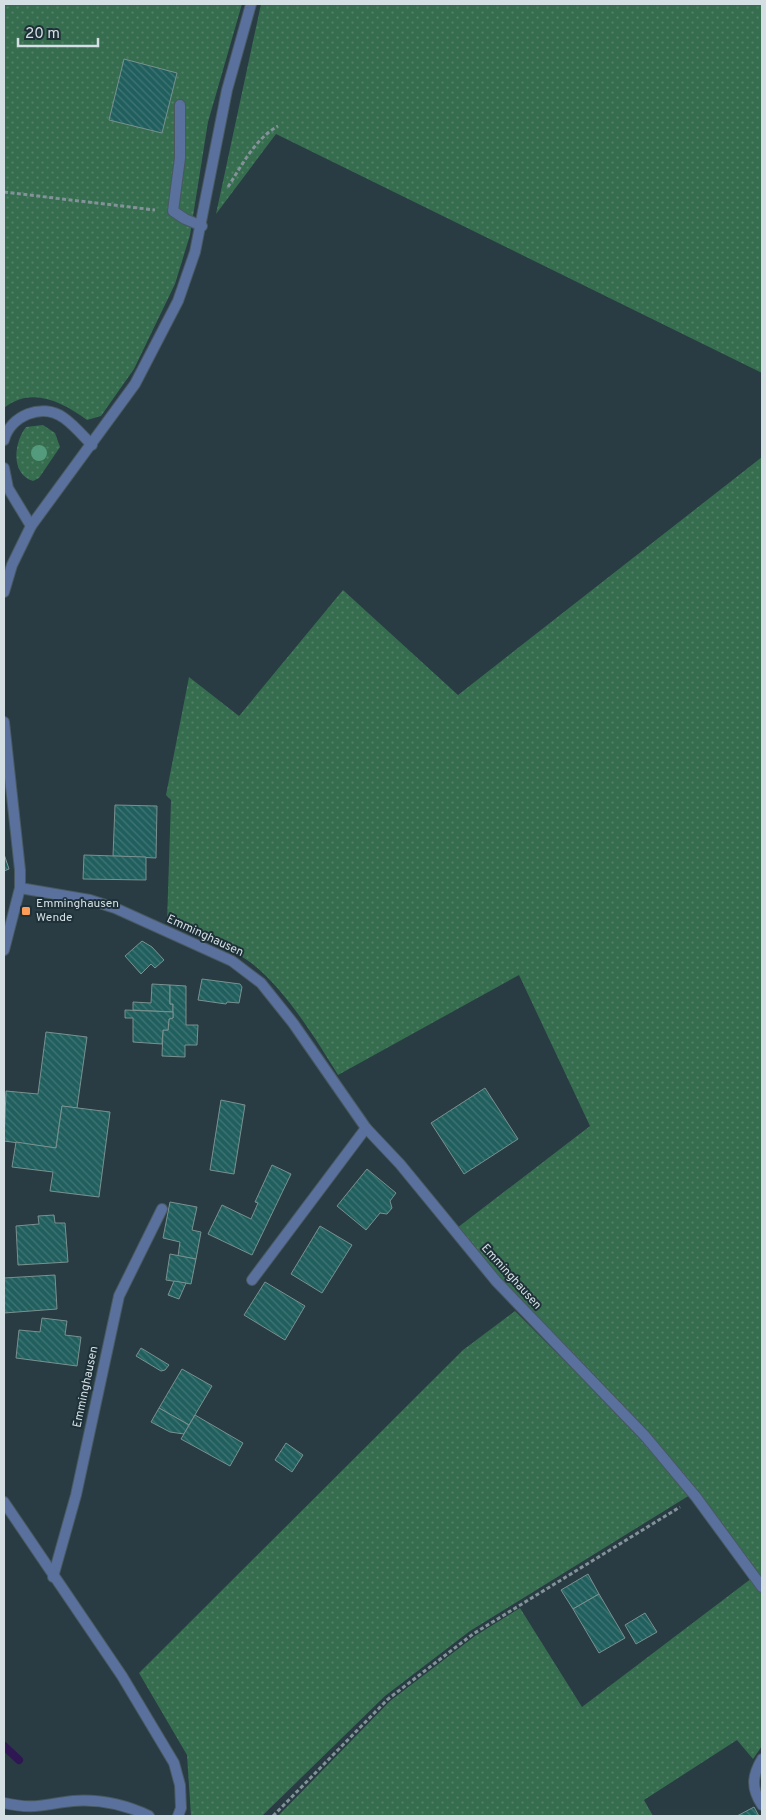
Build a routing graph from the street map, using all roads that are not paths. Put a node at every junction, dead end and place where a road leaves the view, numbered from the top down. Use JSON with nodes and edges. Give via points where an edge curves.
{"nodes":[{"id":1,"x":251,"y":4,"type":"edge"},
{"id":2,"x":180,"y":105,"type":"dead end"},
{"id":3,"x":202,"y":226,"type":"junction"},
{"id":4,"x":4,"y":440,"type":"edge"},
{"id":5,"x":92,"y":445,"type":"junction"},
{"id":6,"x":4,"y":468,"type":"edge"},
{"id":7,"x":32,"y":526,"type":"junction"},
{"id":8,"x":8,"y":565,"type":"edge"},
{"id":9,"x":5,"y":588,"type":"edge"},
{"id":10,"x":4,"y":722,"type":"edge"},
{"id":11,"x":20,"y":888,"type":"junction"},
{"id":12,"x":4,"y":950,"type":"edge"},
{"id":13,"x":366,"y":1128,"type":"junction"},
{"id":14,"x":162,"y":1209,"type":"dead end"},
{"id":15,"x":252,"y":1280,"type":"dead end"},
{"id":16,"x":4,"y":1502,"type":"edge"},
{"id":17,"x":53,"y":1577,"type":"junction"},
{"id":18,"x":762,"y":1588,"type":"edge"},
{"id":19,"x":762,"y":1759,"type":"edge"},
{"id":20,"x":4,"y":1803,"type":"edge"},
{"id":21,"x":762,"y":1805,"type":"edge"},
{"id":22,"x":149,"y":1816,"type":"edge"},
{"id":23,"x":178,"y":1816,"type":"edge"}],
"edges":[{"from":1,"to":3,"type":"street","via":[[227,90]]},
{"from":2,"to":3,"type":"street","via":[[180,158],[173,211]]},
{"from":3,"to":5,"type":"street","via":[[186,280],[168,324],[135,384]]},
{"from":4,"to":5,"type":"street","via":[[6,431],[16,420],[38,411],[63,417]]},
{"from":5,"to":7,"type":"street"},
{"from":6,"to":7,"type":"street","via":[[8,488]]},
{"from":7,"to":8,"type":"street"},
{"from":8,"to":9,"type":"street"},
{"from":10,"to":11,"type":"street","via":[[20,854]]},
{"from":11,"to":12,"type":"street"},
{"from":11,"to":13,"type":"street","name":"Emminghausen","via":[[79,897],[115,908],[246,969],[293,1023]]},
{"from":13,"to":15,"type":"street"},
{"from":13,"to":18,"type":"street","name":"Emminghausen","via":[[400,1164],[496,1281],[645,1436],[696,1497]]},
{"from":14,"to":17,"type":"street","name":"Emminghausen","via":[[118,1296],[76,1494]]},
{"from":16,"to":17,"type":"street"},
{"from":17,"to":23,"type":"street","via":[[122,1676],[174,1763],[180,1785]]},
{"from":19,"to":21,"type":"street","via":[[756,1769],[754,1792]]},
{"from":20,"to":22,"type":"street","via":[[24,1808],[74,1801],[105,1802],[134,1808]]}]}
